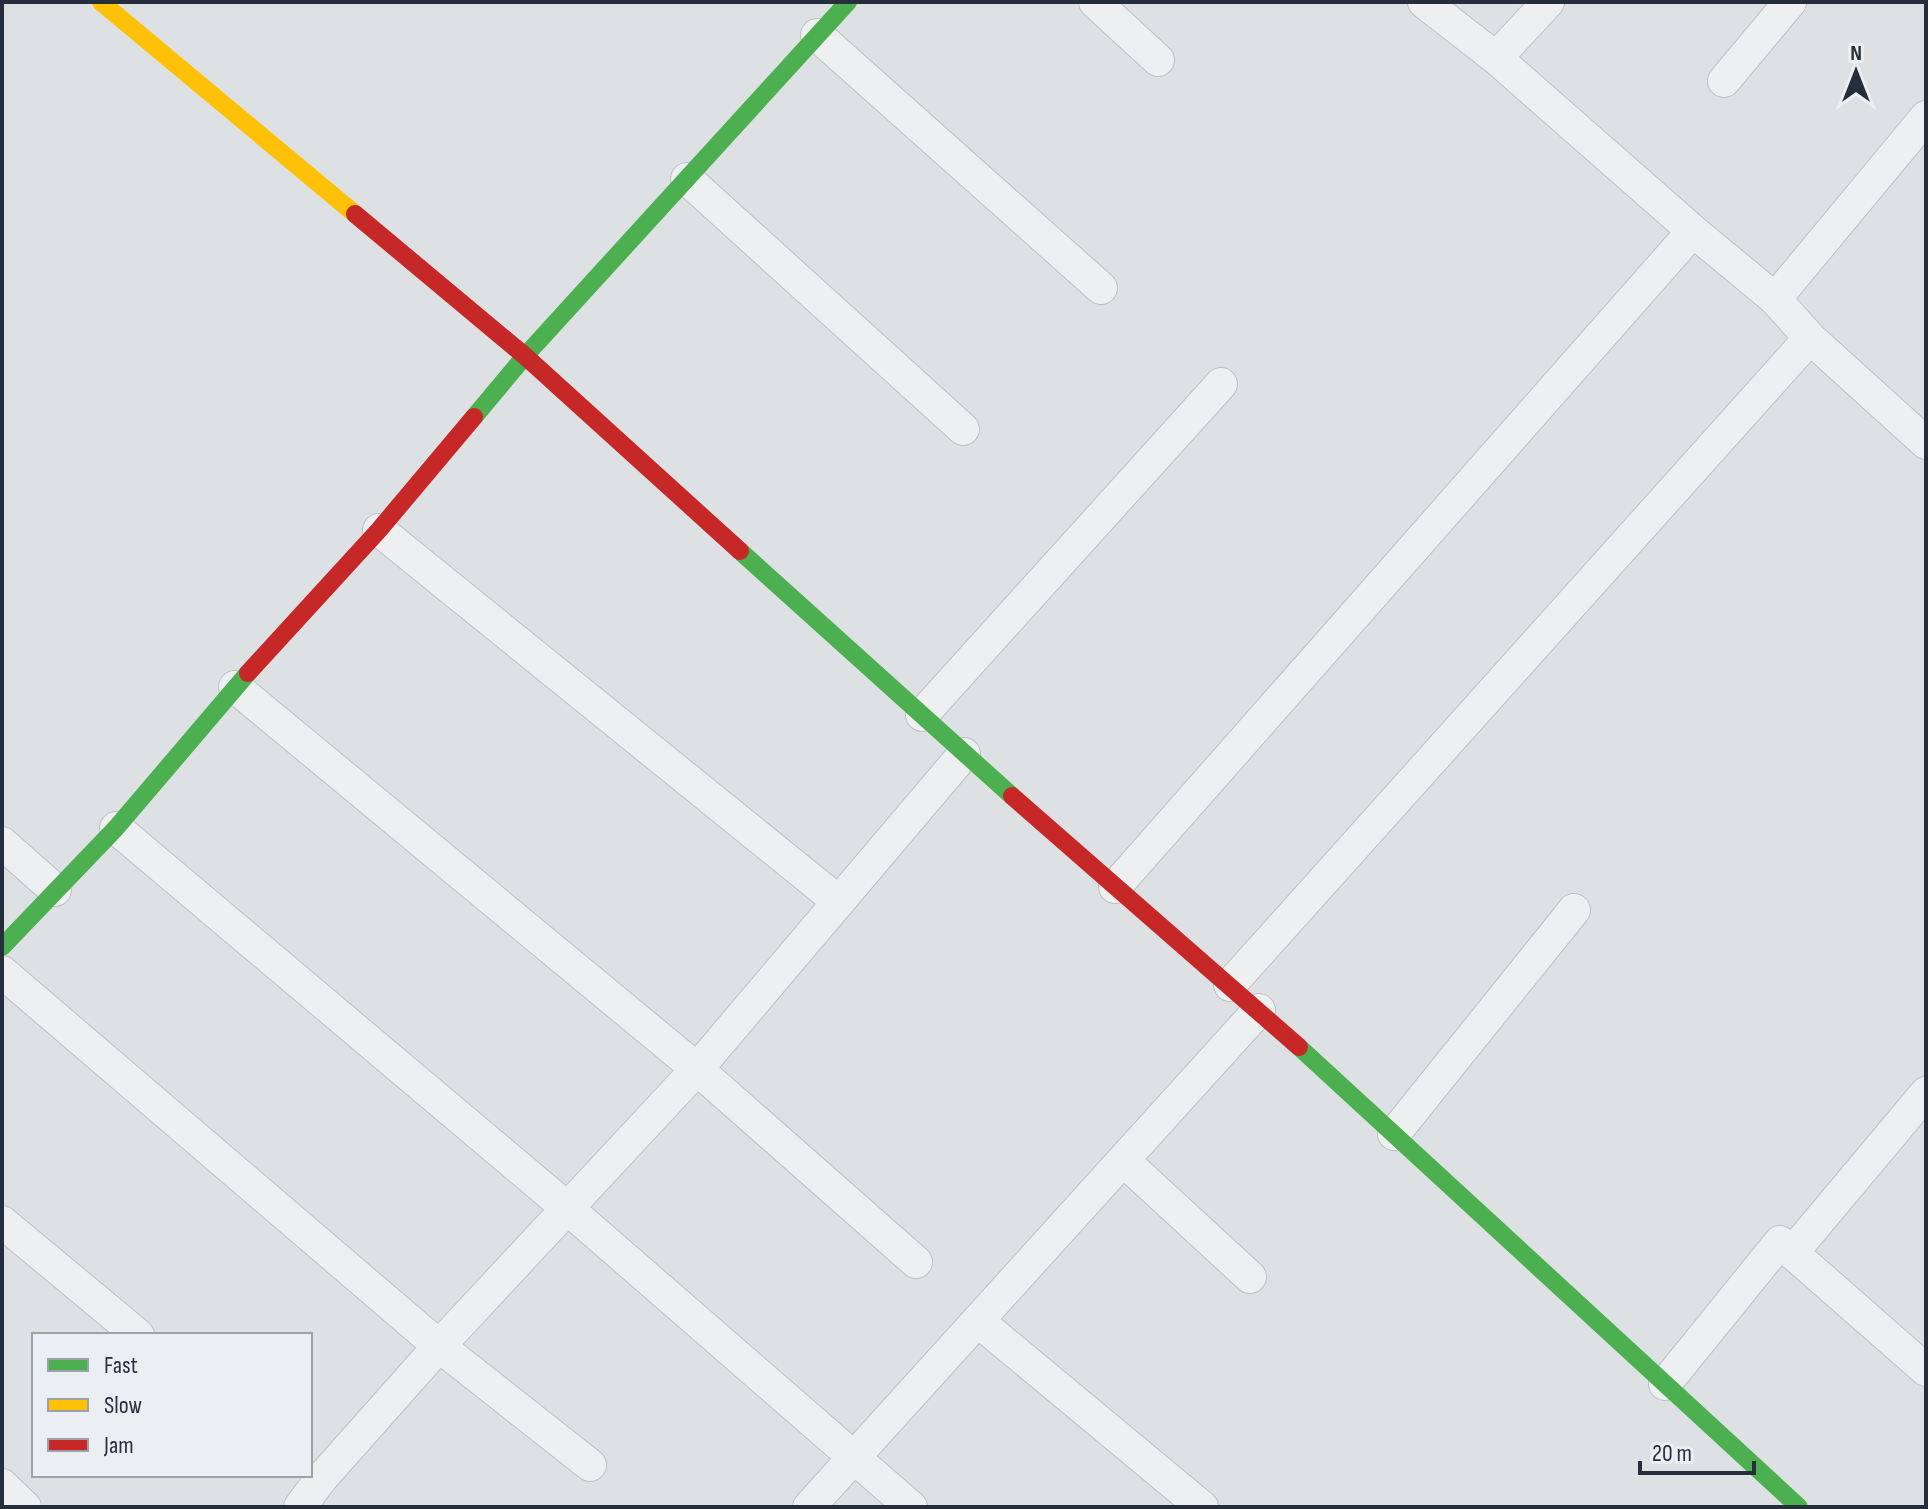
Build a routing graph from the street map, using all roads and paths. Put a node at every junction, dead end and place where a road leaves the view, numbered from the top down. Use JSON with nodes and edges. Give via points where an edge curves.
{"nodes":[{"id":1,"x":101,"y":2,"type":"edge"},
{"id":2,"x":848,"y":2,"type":"edge"},
{"id":3,"x":1095,"y":2,"type":"edge"},
{"id":4,"x":1424,"y":2,"type":"edge"},
{"id":5,"x":1548,"y":2,"type":"edge"},
{"id":6,"x":1790,"y":2,"type":"edge"},
{"id":7,"x":817,"y":35,"type":"junction"},
{"id":8,"x":1496,"y":58,"type":"junction"},
{"id":9,"x":1158,"y":60,"type":"dead end"},
{"id":10,"x":1724,"y":81,"type":"dead end"},
{"id":11,"x":1926,"y":117,"type":"edge"},
{"id":12,"x":687,"y":179,"type":"junction"},
{"id":13,"x":1693,"y":231,"type":"junction"},
{"id":14,"x":1101,"y":288,"type":"dead end"},
{"id":15,"x":1775,"y":299,"type":"junction"},
{"id":16,"x":1810,"y":338,"type":"junction"},
{"id":17,"x":525,"y":356,"type":"junction"},
{"id":18,"x":1221,"y":384,"type":"dead end"},
{"id":19,"x":963,"y":429,"type":"dead end"},
{"id":20,"x":1926,"y":443,"type":"edge"},
{"id":21,"x":379,"y":530,"type":"junction"},
{"id":22,"x":235,"y":687,"type":"junction"},
{"id":23,"x":922,"y":715,"type":"junction"},
{"id":24,"x":964,"y":754,"type":"junction"},
{"id":25,"x":116,"y":828,"type":"junction"},
{"id":26,"x":2,"y":843,"type":"edge"},
{"id":27,"x":1115,"y":887,"type":"junction"},
{"id":28,"x":55,"y":890,"type":"junction"},
{"id":29,"x":839,"y":902,"type":"junction"},
{"id":30,"x":1574,"y":910,"type":"dead end"},
{"id":31,"x":2,"y":947,"type":"edge"},
{"id":32,"x":2,"y":972,"type":"edge"},
{"id":33,"x":1230,"y":985,"type":"junction"},
{"id":34,"x":1259,"y":1010,"type":"junction"},
{"id":35,"x":697,"y":1069,"type":"junction"},
{"id":36,"x":1921,"y":1109,"type":"edge"},
{"id":37,"x":1394,"y":1134,"type":"junction"},
{"id":38,"x":1123,"y":1160,"type":"junction"},
{"id":39,"x":567,"y":1208,"type":"junction"},
{"id":40,"x":2,"y":1222,"type":"edge"},
{"id":41,"x":1792,"y":1253,"type":"junction"},
{"id":42,"x":916,"y":1262,"type":"dead end"},
{"id":43,"x":1250,"y":1277,"type":"dead end"},
{"id":44,"x":978,"y":1321,"type":"junction"},
{"id":45,"x":136,"y":1333,"type":"edge"},
{"id":46,"x":439,"y":1346,"type":"junction"},
{"id":47,"x":1926,"y":1370,"type":"edge"},
{"id":48,"x":1665,"y":1384,"type":"junction"},
{"id":49,"x":854,"y":1457,"type":"junction"},
{"id":50,"x":590,"y":1465,"type":"dead end"},
{"id":51,"x":315,"y":1476,"type":"edge"},
{"id":52,"x":2,"y":1485,"type":"edge"},
{"id":53,"x":25,"y":1507,"type":"edge"},
{"id":54,"x":300,"y":1507,"type":"edge"},
{"id":55,"x":809,"y":1507,"type":"edge"},
{"id":56,"x":911,"y":1507,"type":"edge"},
{"id":57,"x":1202,"y":1507,"type":"edge"},
{"id":58,"x":1799,"y":1507,"type":"edge"}],
"edges":[{"from":1,"to":17,"type":"street"},
{"from":2,"to":7,"type":"street"},
{"from":3,"to":9,"type":"street"},
{"from":4,"to":8,"type":"street"},
{"from":5,"to":8,"type":"street"},
{"from":6,"to":10,"type":"street"},
{"from":7,"to":12,"type":"street"},
{"from":7,"to":14,"type":"street"},
{"from":8,"to":13,"type":"street"},
{"from":11,"to":15,"type":"street"},
{"from":12,"to":17,"type":"street"},
{"from":12,"to":19,"type":"street"},
{"from":13,"to":15,"type":"street"},
{"from":13,"to":27,"type":"street"},
{"from":15,"to":16,"type":"street"},
{"from":16,"to":20,"type":"street"},
{"from":16,"to":33,"type":"street"},
{"from":17,"to":21,"type":"street"},
{"from":17,"to":23,"type":"street"},
{"from":18,"to":23,"type":"street"},
{"from":21,"to":22,"type":"street"},
{"from":21,"to":29,"type":"street"},
{"from":22,"to":25,"type":"street"},
{"from":22,"to":35,"type":"street"},
{"from":23,"to":24,"type":"street"},
{"from":24,"to":27,"type":"street"},
{"from":24,"to":29,"type":"street"},
{"from":25,"to":28,"type":"street"},
{"from":25,"to":39,"type":"street"},
{"from":26,"to":28,"type":"street"},
{"from":27,"to":33,"type":"street"},
{"from":28,"to":31,"type":"street"},
{"from":29,"to":35,"type":"street"},
{"from":30,"to":37,"type":"street"},
{"from":32,"to":46,"type":"street"},
{"from":33,"to":34,"type":"street"},
{"from":34,"to":37,"type":"street"},
{"from":34,"to":38,"type":"street"},
{"from":35,"to":39,"type":"street"},
{"from":35,"to":42,"type":"street"},
{"from":36,"to":41,"type":"street"},
{"from":37,"to":48,"type":"street"},
{"from":38,"to":43,"type":"street"},
{"from":38,"to":44,"type":"street"},
{"from":39,"to":46,"type":"street"},
{"from":39,"to":49,"type":"street"},
{"from":40,"to":45,"type":"street"},
{"from":41,"to":47,"type":"street"},
{"from":41,"to":48,"type":"street","via":[[1780,1242]]},
{"from":44,"to":49,"type":"street"},
{"from":44,"to":57,"type":"street"},
{"from":46,"to":50,"type":"street"},
{"from":46,"to":51,"type":"street"},
{"from":48,"to":58,"type":"street"},
{"from":49,"to":55,"type":"street"},
{"from":49,"to":56,"type":"street"},
{"from":51,"to":54,"type":"street"},
{"from":52,"to":53,"type":"street"}]}
